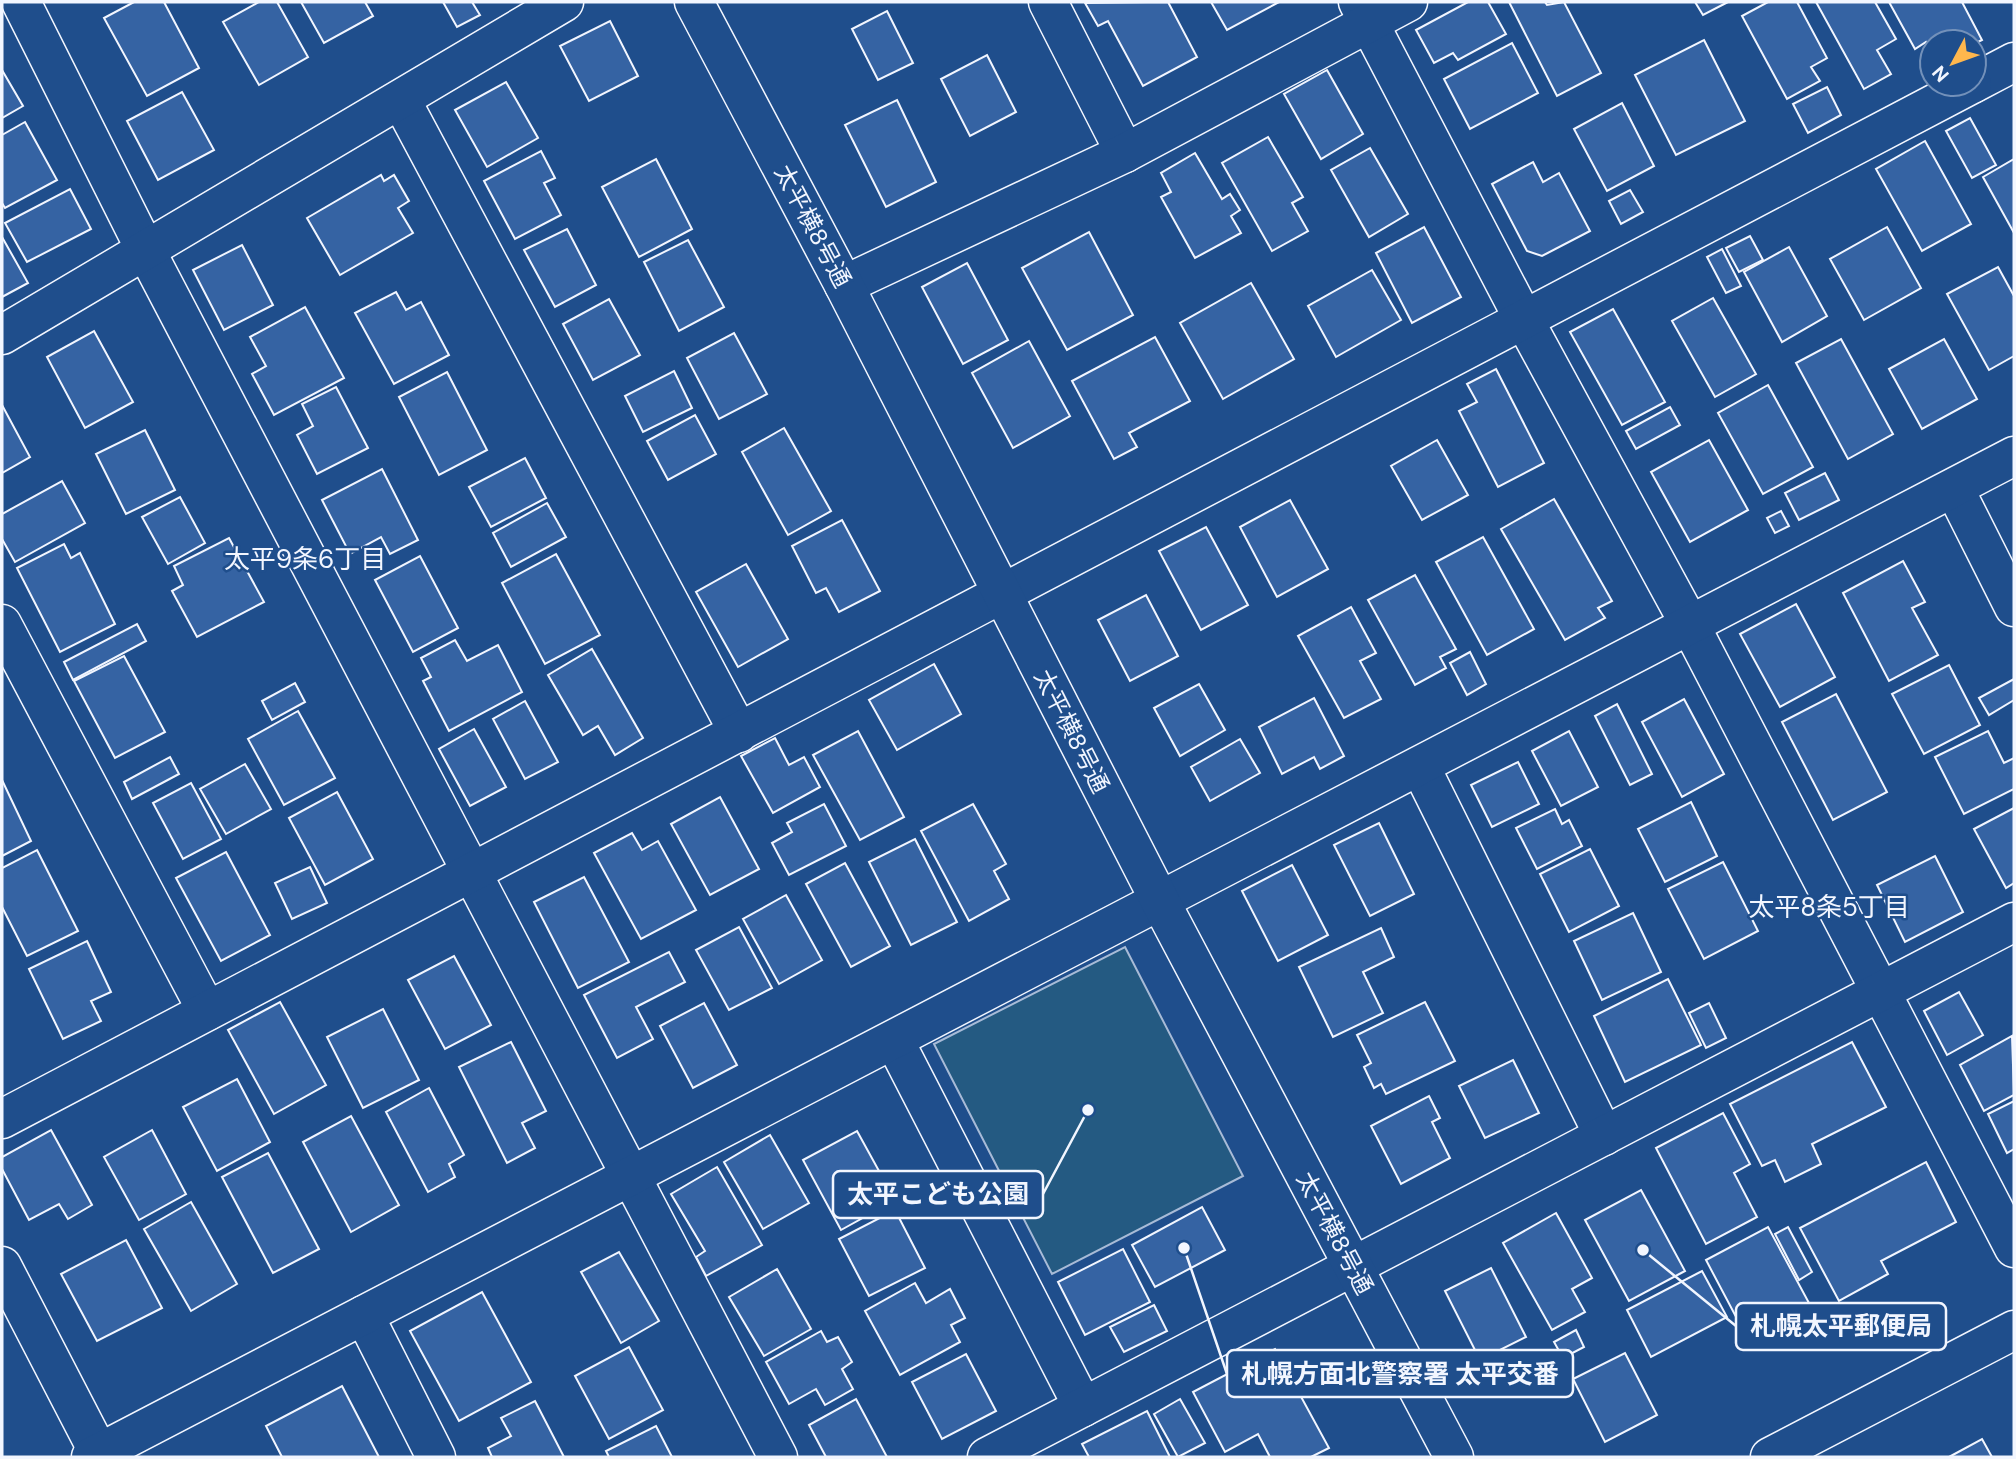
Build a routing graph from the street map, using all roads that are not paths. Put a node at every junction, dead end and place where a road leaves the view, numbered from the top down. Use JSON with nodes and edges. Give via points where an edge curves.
{"nodes":[{"id":1,"x":21,"y":2,"type":"edge"},
{"id":2,"x":564,"y":2,"type":"edge"},
{"id":3,"x":694,"y":2,"type":"edge"},
{"id":4,"x":1048,"y":2,"type":"edge"},
{"id":5,"x":1408,"y":2,"type":"edge"},
{"id":6,"x":1363,"y":12,"type":"edge"},
{"id":7,"x":2014,"y":62,"type":"edge"},
{"id":8,"x":1988,"y":75,"type":"edge"},
{"id":9,"x":1944,"y":98,"type":"edge"},
{"id":10,"x":401,"y":100,"type":"junction"},
{"id":11,"x":1125,"y":153,"type":"junction"},
{"id":12,"x":145,"y":249,"type":"junction"},
{"id":13,"x":844,"y":285,"type":"junction"},
{"id":14,"x":1523,"y":318,"type":"junction"},
{"id":15,"x":2,"y":335,"type":"edge"},
{"id":16,"x":2014,"y":456,"type":"edge"},
{"id":17,"x":1954,"y":488,"type":"junction"},
{"id":18,"x":1002,"y":596,"type":"junction"},
{"id":19,"x":2014,"y":607,"type":"edge"},
{"id":20,"x":2,"y":624,"type":"edge"},
{"id":21,"x":1690,"y":625,"type":"junction"},
{"id":22,"x":739,"y":733,"type":"junction"},
{"id":23,"x":1420,"y":766,"type":"junction"},
{"id":24,"x":471,"y":874,"type":"junction"},
{"id":25,"x":1160,"y":901,"type":"junction"},
{"id":26,"x":2014,"y":922,"type":"edge"},
{"id":27,"x":1879,"y":992,"type":"junction"},
{"id":28,"x":208,"y":1011,"type":"junction"},
{"id":29,"x":894,"y":1040,"type":"junction"},
{"id":30,"x":2,"y":1119,"type":"edge"},
{"id":31,"x":1604,"y":1136,"type":"junction"},
{"id":32,"x":629,"y":1177,"type":"junction"},
{"id":33,"x":2014,"y":1248,"type":"edge"},
{"id":34,"x":2,"y":1266,"type":"edge"},
{"id":35,"x":1353,"y":1267,"type":"junction"},
{"id":36,"x":364,"y":1315,"type":"junction"},
{"id":37,"x":2014,"y":1330,"type":"edge"},
{"id":38,"x":1083,"y":1407,"type":"junction"},
{"id":39,"x":97,"y":1456,"type":"edge"},
{"id":40,"x":436,"y":1457,"type":"edge"},
{"id":41,"x":778,"y":1457,"type":"edge"},
{"id":42,"x":987,"y":1457,"type":"edge"},
{"id":43,"x":1454,"y":1457,"type":"edge"},
{"id":44,"x":1770,"y":1457,"type":"edge"}],
"edges":[{"from":1,"to":12,"type":"street"},
{"from":2,"to":10,"type":"street"},
{"from":3,"to":13,"type":"street","name":"太平横8号通"},
{"from":4,"to":11,"type":"street"},
{"from":5,"to":6,"type":"street"},
{"from":6,"to":11,"type":"street"},
{"from":6,"to":14,"type":"street"},
{"from":7,"to":8,"type":"street"},
{"from":9,"to":14,"type":"street"},
{"from":10,"to":12,"type":"street"},
{"from":10,"to":22,"type":"street"},
{"from":11,"to":13,"type":"street"},
{"from":12,"to":15,"type":"street"},
{"from":12,"to":24,"type":"street"},
{"from":13,"to":18,"type":"street","name":"太平横8号通"},
{"from":14,"to":18,"type":"street"},
{"from":14,"to":21,"type":"street"},
{"from":16,"to":17,"type":"street"},
{"from":17,"to":19,"type":"street"},
{"from":17,"to":21,"type":"street"},
{"from":18,"to":22,"type":"street"},
{"from":18,"to":25,"type":"street","name":"太平横8号通"},
{"from":20,"to":28,"type":"street"},
{"from":21,"to":23,"type":"street"},
{"from":21,"to":27,"type":"street"},
{"from":22,"to":24,"type":"street"},
{"from":23,"to":25,"type":"street"},
{"from":23,"to":31,"type":"street"},
{"from":24,"to":28,"type":"street"},
{"from":24,"to":32,"type":"street"},
{"from":25,"to":29,"type":"street"},
{"from":25,"to":35,"type":"street","name":"太平横8号通"},
{"from":26,"to":27,"type":"street"},
{"from":27,"to":31,"type":"street"},
{"from":27,"to":33,"type":"street"},
{"from":28,"to":30,"type":"street"},
{"from":29,"to":32,"type":"street"},
{"from":29,"to":38,"type":"street"},
{"from":31,"to":35,"type":"street"},
{"from":32,"to":36,"type":"street"},
{"from":32,"to":41,"type":"street"},
{"from":34,"to":39,"type":"street"},
{"from":35,"to":38,"type":"street"},
{"from":35,"to":43,"type":"street","name":"太平横8号通"},
{"from":36,"to":39,"type":"street"},
{"from":36,"to":40,"type":"street"},
{"from":37,"to":44,"type":"street"},
{"from":38,"to":42,"type":"street"}]}
